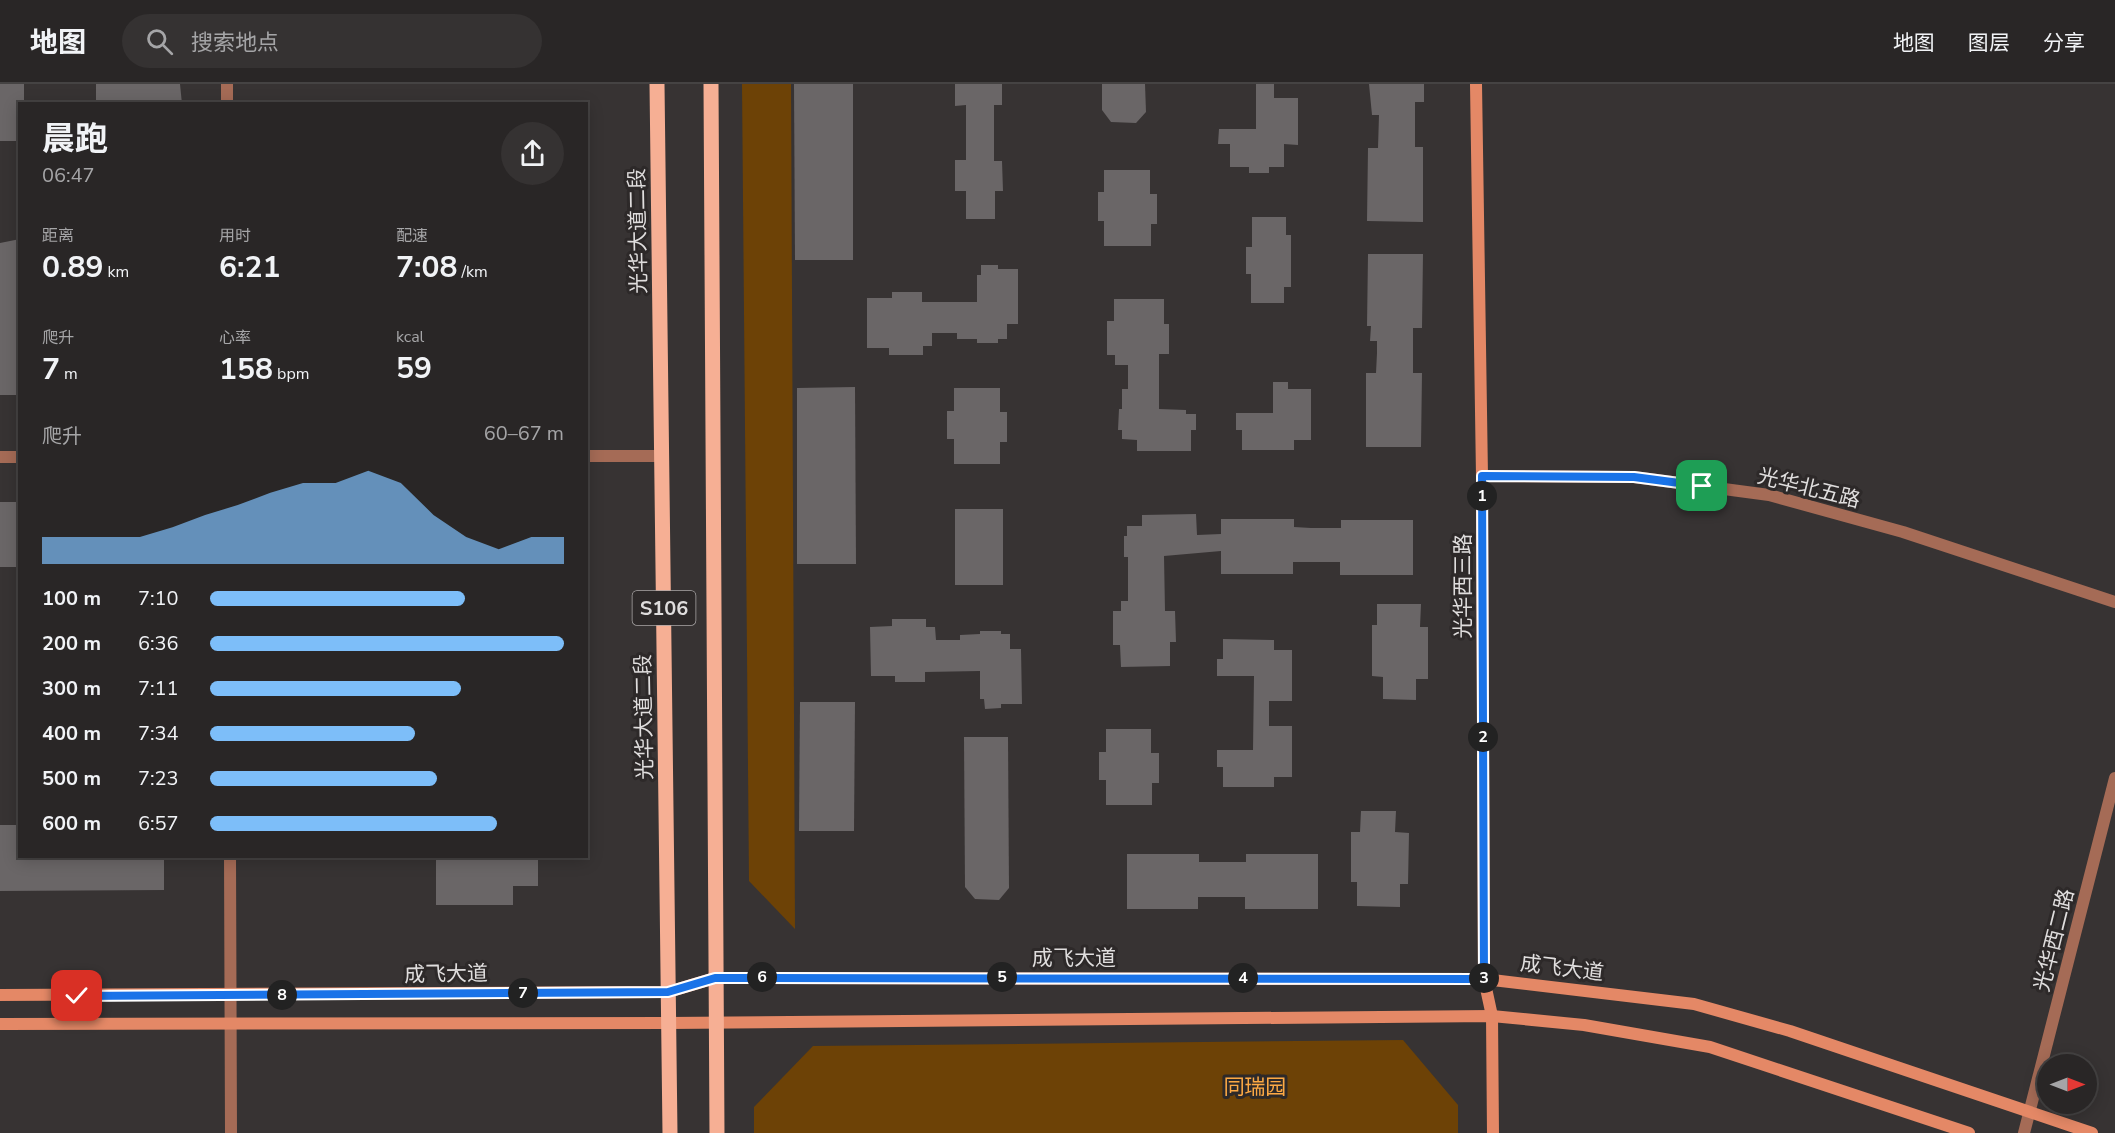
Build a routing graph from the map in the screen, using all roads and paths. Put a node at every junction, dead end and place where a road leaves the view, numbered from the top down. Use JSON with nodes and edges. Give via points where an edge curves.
{"nodes":[{"id":1,"x":227,"y":84,"type":"edge"},
{"id":2,"x":657,"y":84,"type":"edge"},
{"id":3,"x":711,"y":84,"type":"edge"},
{"id":4,"x":1476,"y":84,"type":"edge"},
{"id":5,"x":227,"y":102,"type":"edge"},
{"id":6,"x":588,"y":456,"type":"edge"},
{"id":7,"x":662,"y":456,"type":"junction"},
{"id":8,"x":0,"y":457,"type":"edge"},
{"id":9,"x":18,"y":457,"type":"edge"},
{"id":10,"x":1482,"y":476,"type":"junction"},
{"id":11,"x":2115,"y":602,"type":"edge"},
{"id":12,"x":2115,"y":778,"type":"edge"},
{"id":13,"x":230,"y":858,"type":"edge"},
{"id":14,"x":715,"y":978,"type":"junction"},
{"id":15,"x":1484,"y":979,"type":"junction"},
{"id":16,"x":668,"y":992,"type":"junction"},
{"id":17,"x":0,"y":995,"type":"edge"},
{"id":18,"x":230,"y":996,"type":"junction"},
{"id":19,"x":1492,"y":1016,"type":"junction"},
{"id":20,"x":668,"y":1023,"type":"junction"},
{"id":21,"x":716,"y":1023,"type":"junction"},
{"id":22,"x":0,"y":1024,"type":"edge"},
{"id":23,"x":231,"y":1026,"type":"junction"},
{"id":24,"x":2030,"y":1110,"type":"junction"},
{"id":25,"x":231,"y":1133,"type":"edge"},
{"id":26,"x":669,"y":1133,"type":"edge"},
{"id":27,"x":717,"y":1133,"type":"edge"},
{"id":28,"x":1493,"y":1133,"type":"edge"},
{"id":29,"x":1969,"y":1133,"type":"edge"},
{"id":30,"x":2024,"y":1133,"type":"edge"},
{"id":31,"x":2092,"y":1133,"type":"edge"}],
"edges":[{"from":1,"to":5,"type":"street"},
{"from":2,"to":7,"type":"main road","name":"光华大道二段","number":"S106"},
{"from":3,"to":14,"type":"main road","number":"S106"},
{"from":4,"to":10,"type":"main road","name":"光华西三路"},
{"from":6,"to":7,"type":"street"},
{"from":7,"to":16,"type":"main road","name":"光华大道二段","number":"S106"},
{"from":8,"to":9,"type":"street"},
{"from":10,"to":11,"type":"street","name":"光华北五路","via":[[1634,477],[1769,495],[1902,532]]},
{"from":10,"to":15,"type":"main road","name":"光华西三路"},
{"from":12,"to":24,"type":"street","name":"光华西二路"},
{"from":13,"to":18,"type":"street"},
{"from":14,"to":15,"type":"main road","name":"成飞大道"},
{"from":14,"to":16,"type":"main road","name":"成飞大道"},
{"from":14,"to":21,"type":"main road","number":"S106"},
{"from":15,"to":19,"type":"main road","name":"光华西三路"},
{"from":15,"to":24,"type":"main road","name":"成飞大道","via":[[1694,1004],[1790,1031]]},
{"from":16,"to":18,"type":"main road","name":"成飞大道"},
{"from":16,"to":20,"type":"main road","name":"光华大道二段","number":"S106"},
{"from":17,"to":18,"type":"main road","name":"成飞大道"},
{"from":18,"to":23,"type":"street"},
{"from":19,"to":21,"type":"main road"},
{"from":19,"to":28,"type":"main road","name":"光华西三路"},
{"from":19,"to":29,"type":"main road","via":[[1584,1025],[1710,1047]]},
{"from":20,"to":21,"type":"main road"},
{"from":20,"to":23,"type":"main road"},
{"from":20,"to":26,"type":"main road","name":"光华大道二段","number":"S106"},
{"from":21,"to":27,"type":"main road","number":"S106"},
{"from":22,"to":23,"type":"main road"},
{"from":23,"to":25,"type":"street"},
{"from":24,"to":30,"type":"street","name":"光华西二路"},
{"from":24,"to":31,"type":"main road","name":"成飞大道"}]}
